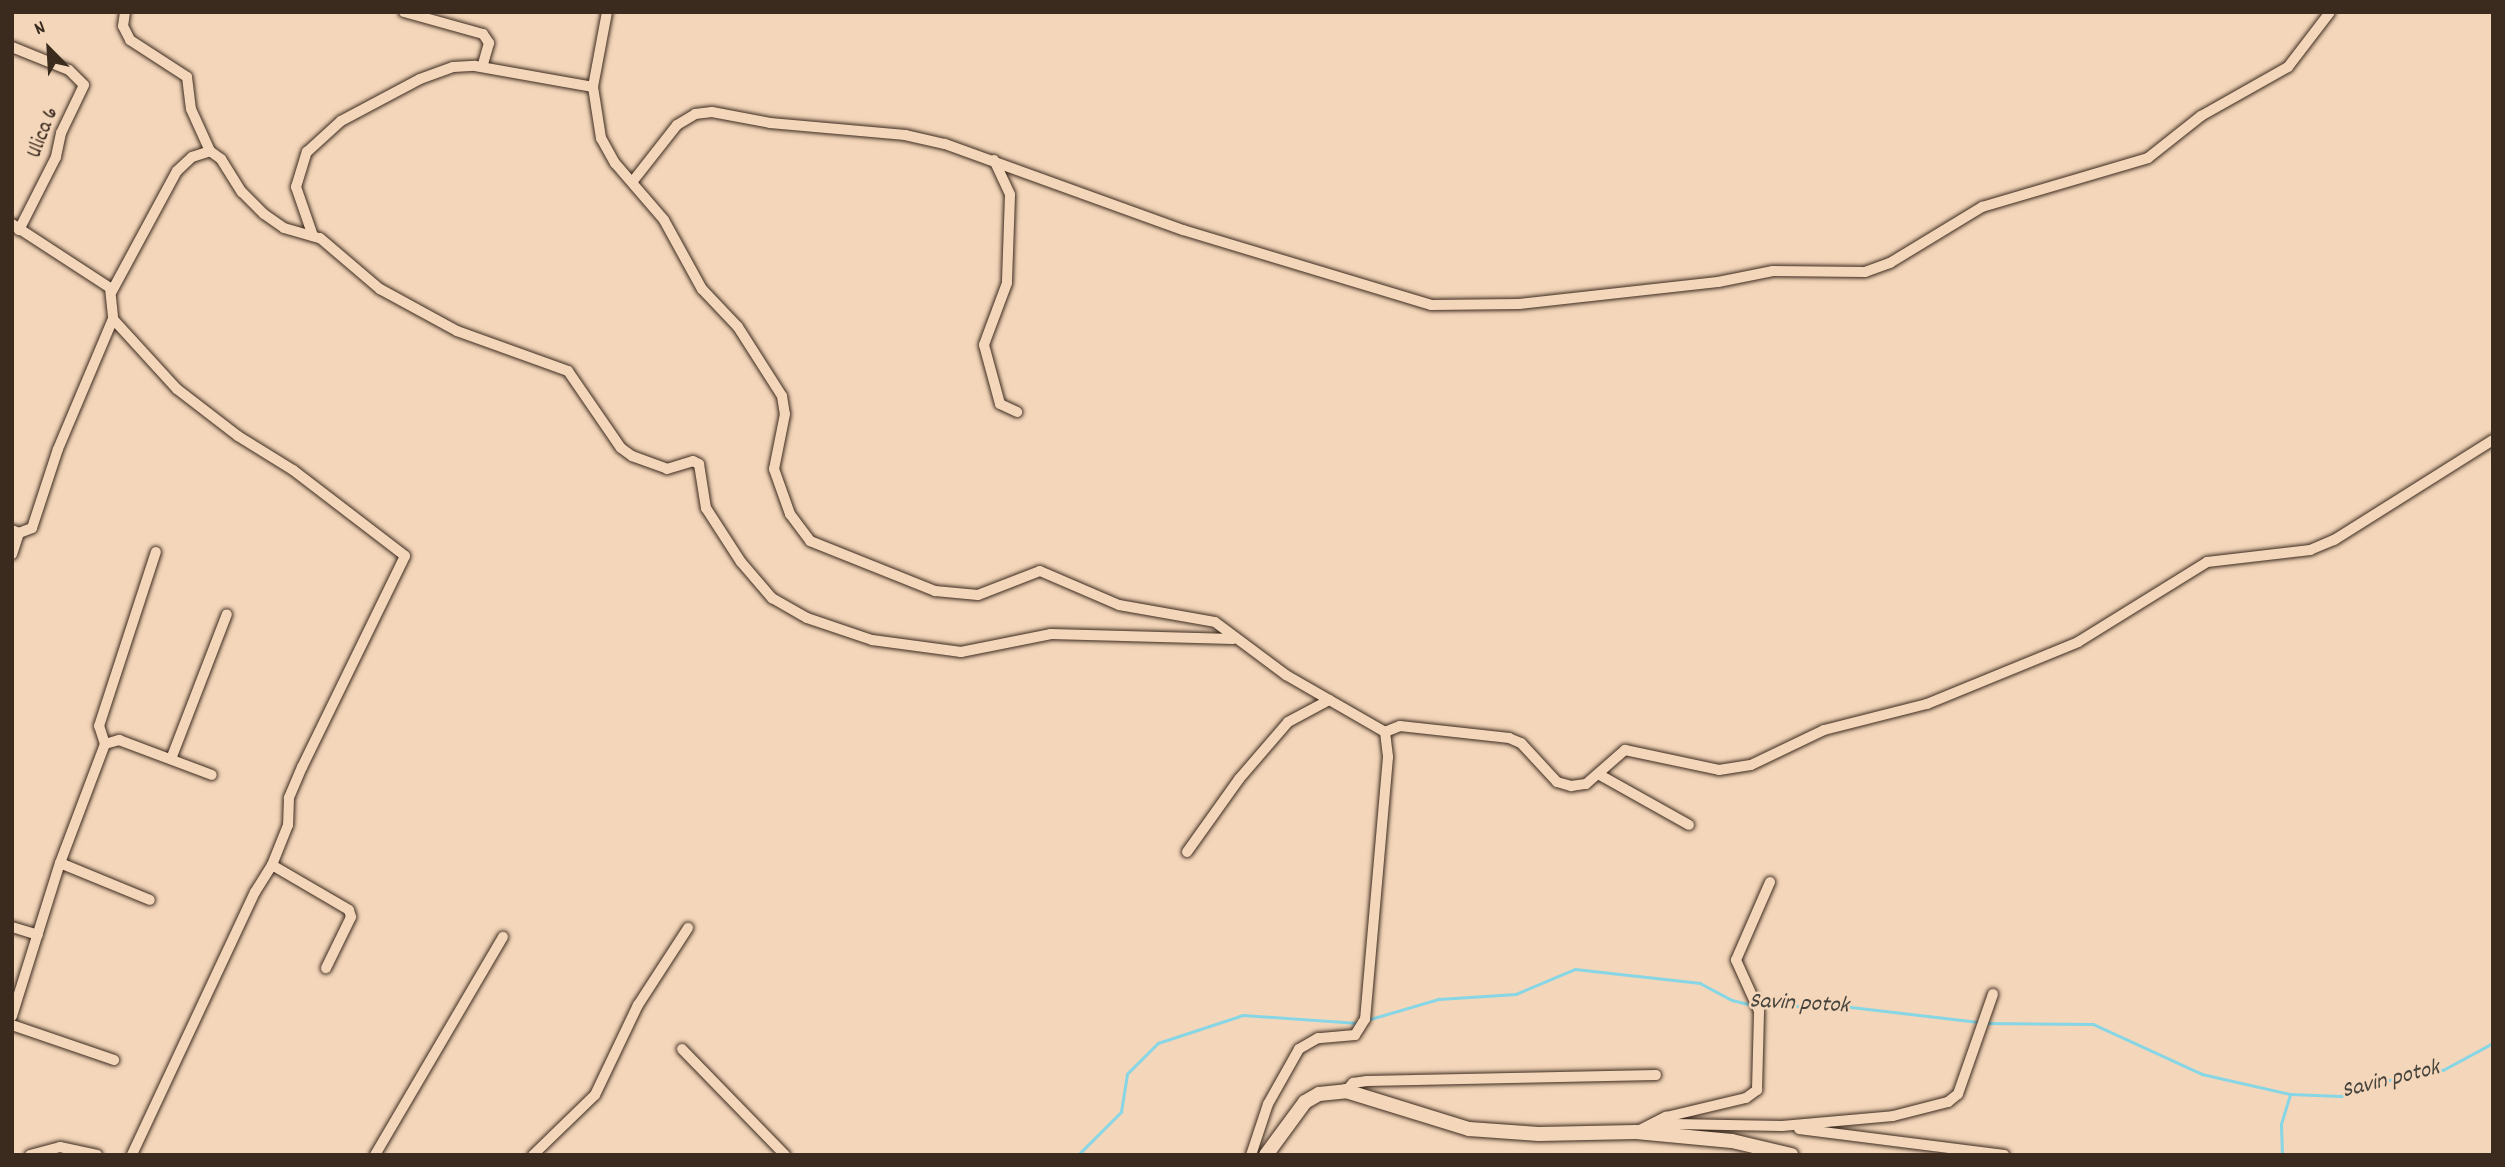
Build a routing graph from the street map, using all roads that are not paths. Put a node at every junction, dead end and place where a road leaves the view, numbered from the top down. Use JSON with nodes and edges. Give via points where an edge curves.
{"nodes":[{"id":1,"x":125,"y":12,"type":"edge"},
{"id":2,"x":404,"y":12,"type":"edge"},
{"id":3,"x":607,"y":12,"type":"edge"},
{"id":4,"x":2330,"y":12,"type":"edge"},
{"id":5,"x":12,"y":47,"type":"edge"},
{"id":6,"x":482,"y":67,"type":"junction"},
{"id":7,"x":593,"y":87,"type":"junction"},
{"id":8,"x":210,"y":151,"type":"junction"},
{"id":9,"x":994,"y":160,"type":"junction"},
{"id":10,"x":633,"y":181,"type":"junction"},
{"id":11,"x":14,"y":227,"type":"edge"},
{"id":12,"x":313,"y":236,"type":"junction"},
{"id":13,"x":112,"y":291,"type":"junction"},
{"id":14,"x":113,"y":319,"type":"junction"},
{"id":15,"x":1017,"y":412,"type":"dead end"},
{"id":16,"x":2493,"y":440,"type":"edge"},
{"id":17,"x":16,"y":531,"type":"edge"},
{"id":18,"x":156,"y":552,"type":"dead end"},
{"id":19,"x":12,"y":554,"type":"edge"},
{"id":20,"x":227,"y":614,"type":"dead end"},
{"id":21,"x":1233,"y":639,"type":"junction"},
{"id":22,"x":1329,"y":700,"type":"junction"},
{"id":23,"x":1385,"y":732,"type":"junction"},
{"id":24,"x":105,"y":744,"type":"junction"},
{"id":25,"x":171,"y":759,"type":"junction"},
{"id":26,"x":212,"y":775,"type":"dead end"},
{"id":27,"x":1600,"y":775,"type":"junction"},
{"id":28,"x":1689,"y":825,"type":"dead end"},
{"id":29,"x":1187,"y":852,"type":"dead end"},
{"id":30,"x":60,"y":863,"type":"junction"},
{"id":31,"x":272,"y":864,"type":"junction"},
{"id":32,"x":1770,"y":882,"type":"dead end"},
{"id":33,"x":150,"y":900,"type":"dead end"},
{"id":34,"x":12,"y":927,"type":"edge"},
{"id":35,"x":688,"y":928,"type":"dead end"},
{"id":36,"x":38,"y":935,"type":"junction"},
{"id":37,"x":503,"y":937,"type":"dead end"},
{"id":38,"x":326,"y":968,"type":"dead end"},
{"id":39,"x":1993,"y":994,"type":"dead end"},
{"id":40,"x":12,"y":1016,"type":"edge"},
{"id":41,"x":12,"y":1025,"type":"edge"},
{"id":42,"x":682,"y":1049,"type":"dead end"},
{"id":43,"x":114,"y":1060,"type":"dead end"},
{"id":44,"x":1656,"y":1075,"type":"dead end"},
{"id":45,"x":1346,"y":1091,"type":"junction"},
{"id":46,"x":1782,"y":1126,"type":"junction"},
{"id":47,"x":1636,"y":1132,"type":"junction"},
{"id":48,"x":1653,"y":1134,"type":"junction"},
{"id":49,"x":30,"y":1155,"type":"edge"},
{"id":50,"x":97,"y":1155,"type":"edge"},
{"id":51,"x":132,"y":1155,"type":"edge"},
{"id":52,"x":375,"y":1155,"type":"edge"},
{"id":53,"x":533,"y":1155,"type":"edge"},
{"id":54,"x":785,"y":1155,"type":"edge"},
{"id":55,"x":1251,"y":1155,"type":"edge"},
{"id":56,"x":1266,"y":1155,"type":"edge"},
{"id":57,"x":1791,"y":1155,"type":"edge"},
{"id":58,"x":2004,"y":1155,"type":"edge"}],
"edges":[{"from":1,"to":8,"type":"street","via":[[123,26],[130,40],[187,77],[191,110]]},
{"from":2,"to":6,"type":"street","via":[[487,37]]},
{"from":3,"to":7,"type":"street"},
{"from":4,"to":9,"type":"street","via":[[2288,67],[2201,116],[2148,158],[1982,207],[1890,263],[1865,272],[1773,271],[1718,282],[1519,304],[1438,306],[1182,230]]},
{"from":5,"to":11,"type":"street","name":"Ulica 6","via":[[69,70],[84,85],[61,133],[53,165]]},
{"from":6,"to":7,"type":"street"},
{"from":6,"to":12,"type":"street","via":[[453,67],[420,79],[324,132],[307,152],[296,181]]},
{"from":7,"to":10,"type":"street","via":[[601,138]]},
{"from":8,"to":12,"type":"street","via":[[264,214],[285,228]]},
{"from":8,"to":13,"type":"street","via":[[192,157],[177,171]]},
{"from":9,"to":10,"type":"street","via":[[905,135],[704,113],[677,125]]},
{"from":9,"to":15,"type":"street","via":[[1010,195],[1007,283],[984,345],[1000,404]]},
{"from":10,"to":21,"type":"street","via":[[664,220],[702,289],[738,327],[782,397],[785,414],[774,468],[790,514],[810,541],[957,596],[996,590],[1040,571],[1119,605],[1215,622]]},
{"from":11,"to":13,"type":"street"},
{"from":12,"to":21,"type":"street","via":[[370,282],[414,309],[457,331],[568,371],[616,442],[632,456],[667,469],[699,464],[706,508],[741,562],[772,598],[807,618],[872,640],[961,652],[1051,634]]},
{"from":13,"to":14,"type":"street"},
{"from":14,"to":17,"type":"street","via":[[62,438],[32,528]]},
{"from":14,"to":31,"type":"street","via":[[204,411],[269,452],[405,556],[302,767],[289,798],[288,825]]},
{"from":16,"to":27,"type":"street","via":[[2334,540],[2310,550],[2207,562],[2078,642],[1940,699],[1845,722],[1751,765],[1710,768],[1625,750]]},
{"from":17,"to":19,"type":"street"},
{"from":18,"to":24,"type":"street","via":[[99,726]]},
{"from":20,"to":25,"type":"street"},
{"from":21,"to":22,"type":"street"},
{"from":22,"to":23,"type":"street"},
{"from":22,"to":29,"type":"street","via":[[1289,722],[1239,779]]},
{"from":23,"to":27,"type":"street","via":[[1399,726],[1509,738],[1521,743],[1557,782],[1586,785]]},
{"from":23,"to":55,"type":"street","via":[[1388,747],[1364,1023],[1350,1037],[1318,1038],[1299,1049],[1268,1104]]},
{"from":24,"to":25,"type":"street","via":[[115,739]]},
{"from":24,"to":30,"type":"street"},
{"from":25,"to":26,"type":"street"},
{"from":27,"to":28,"type":"street"},
{"from":30,"to":33,"type":"street"},
{"from":30,"to":36,"type":"street"},
{"from":31,"to":38,"type":"street","via":[[349,910],[351,917]]},
{"from":31,"to":51,"type":"street"},
{"from":32,"to":47,"type":"street","via":[[1736,960],[1757,1006],[1754,1094],[1666,1117]]},
{"from":34,"to":36,"type":"street"},
{"from":35,"to":53,"type":"street","via":[[638,1005],[594,1095]]},
{"from":36,"to":40,"type":"street"},
{"from":37,"to":52,"type":"street"},
{"from":39,"to":46,"type":"street","via":[[1958,1094],[1948,1102],[1893,1116]]},
{"from":41,"to":43,"type":"street"},
{"from":42,"to":54,"type":"street"},
{"from":44,"to":45,"type":"street","via":[[1367,1081],[1353,1083]]},
{"from":45,"to":47,"type":"street","via":[[1469,1129],[1539,1134]]},
{"from":45,"to":56,"type":"street","via":[[1318,1094],[1305,1102]]},
{"from":46,"to":48,"type":"street","via":[[1691,1123],[1665,1126]]},
{"from":46,"to":58,"type":"street"},
{"from":47,"to":48,"type":"street"},
{"from":48,"to":57,"type":"street","via":[[1732,1141]]},
{"from":49,"to":50,"type":"street","via":[[60,1147]]}]}
